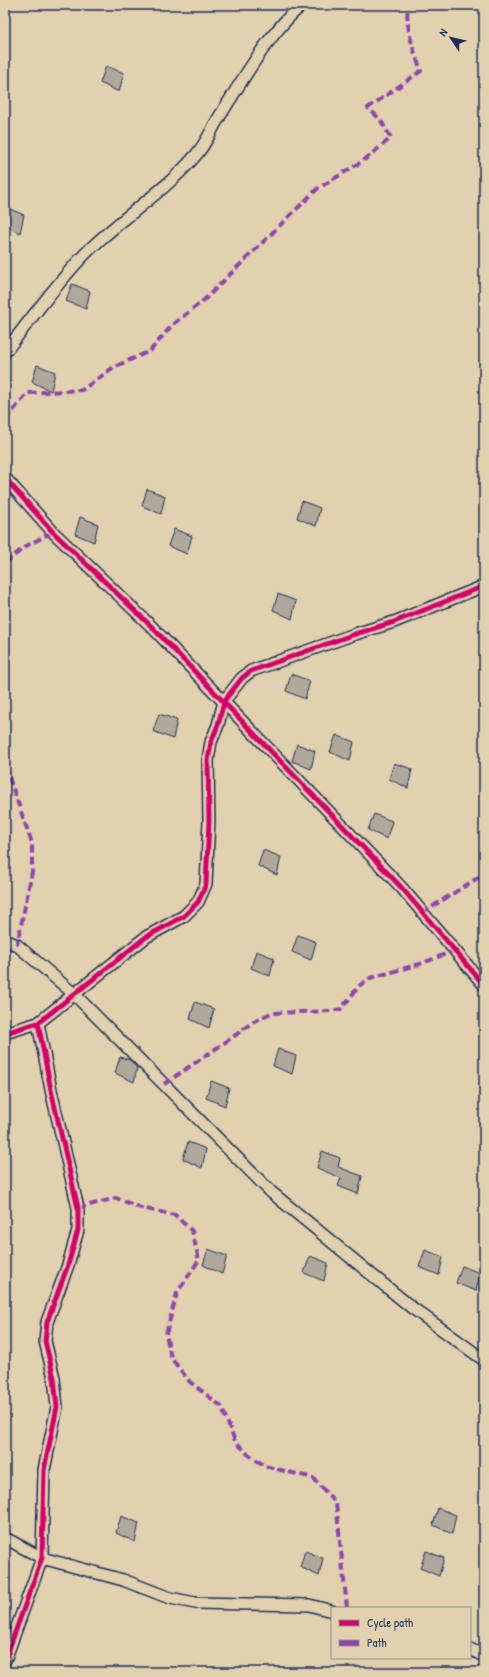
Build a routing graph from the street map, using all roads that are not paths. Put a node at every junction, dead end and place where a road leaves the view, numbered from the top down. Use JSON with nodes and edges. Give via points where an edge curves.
{"nodes":[{"id":1,"x":302,"y":5,"type":"edge"},
{"id":2,"x":5,"y":352,"type":"edge"},
{"id":3,"x":5,"y":478,"type":"edge"},
{"id":4,"x":484,"y":586,"type":"edge"},
{"id":5,"x":224,"y":701,"type":"junction"},
{"id":6,"x":5,"y":940,"type":"edge"},
{"id":7,"x":484,"y":985,"type":"edge"},
{"id":8,"x":74,"y":994,"type":"junction"},
{"id":9,"x":38,"y":1023,"type":"junction"},
{"id":10,"x":5,"y":1033,"type":"edge"},
{"id":11,"x":484,"y":1360,"type":"edge"},
{"id":12,"x":5,"y":1538,"type":"edge"},
{"id":13,"x":42,"y":1558,"type":"junction"},
{"id":14,"x":331,"y":1611,"type":"edge"},
{"id":15,"x":471,"y":1650,"type":"edge"},
{"id":16,"x":484,"y":1656,"type":"edge"},
{"id":17,"x":5,"y":1660,"type":"edge"}],
"edges":[{"from":1,"to":2,"type":"street","via":[[291,13],[264,48],[197,154],[168,185],[86,254]]},
{"from":3,"to":5,"type":"street","via":[[53,532],[151,626]]},
{"from":4,"to":5,"type":"street","via":[[394,622],[251,671],[242,678]]},
{"from":5,"to":7,"type":"street","via":[[401,887]]},
{"from":5,"to":8,"type":"street","via":[[208,760],[206,884],[198,902],[184,916],[146,937]]},
{"from":6,"to":8,"type":"street","via":[[16,945]]},
{"from":8,"to":9,"type":"street"},
{"from":8,"to":11,"type":"street","via":[[271,1192],[411,1307]]},
{"from":9,"to":10,"type":"street"},
{"from":9,"to":13,"type":"street","via":[[78,1208],[78,1230],[47,1322],[45,1341],[58,1407],[44,1470]]},
{"from":12,"to":13,"type":"street"},
{"from":13,"to":14,"type":"street","via":[[123,1580],[170,1598],[195,1603],[309,1605]]},
{"from":13,"to":17,"type":"street"},
{"from":15,"to":16,"type":"street"}]}
